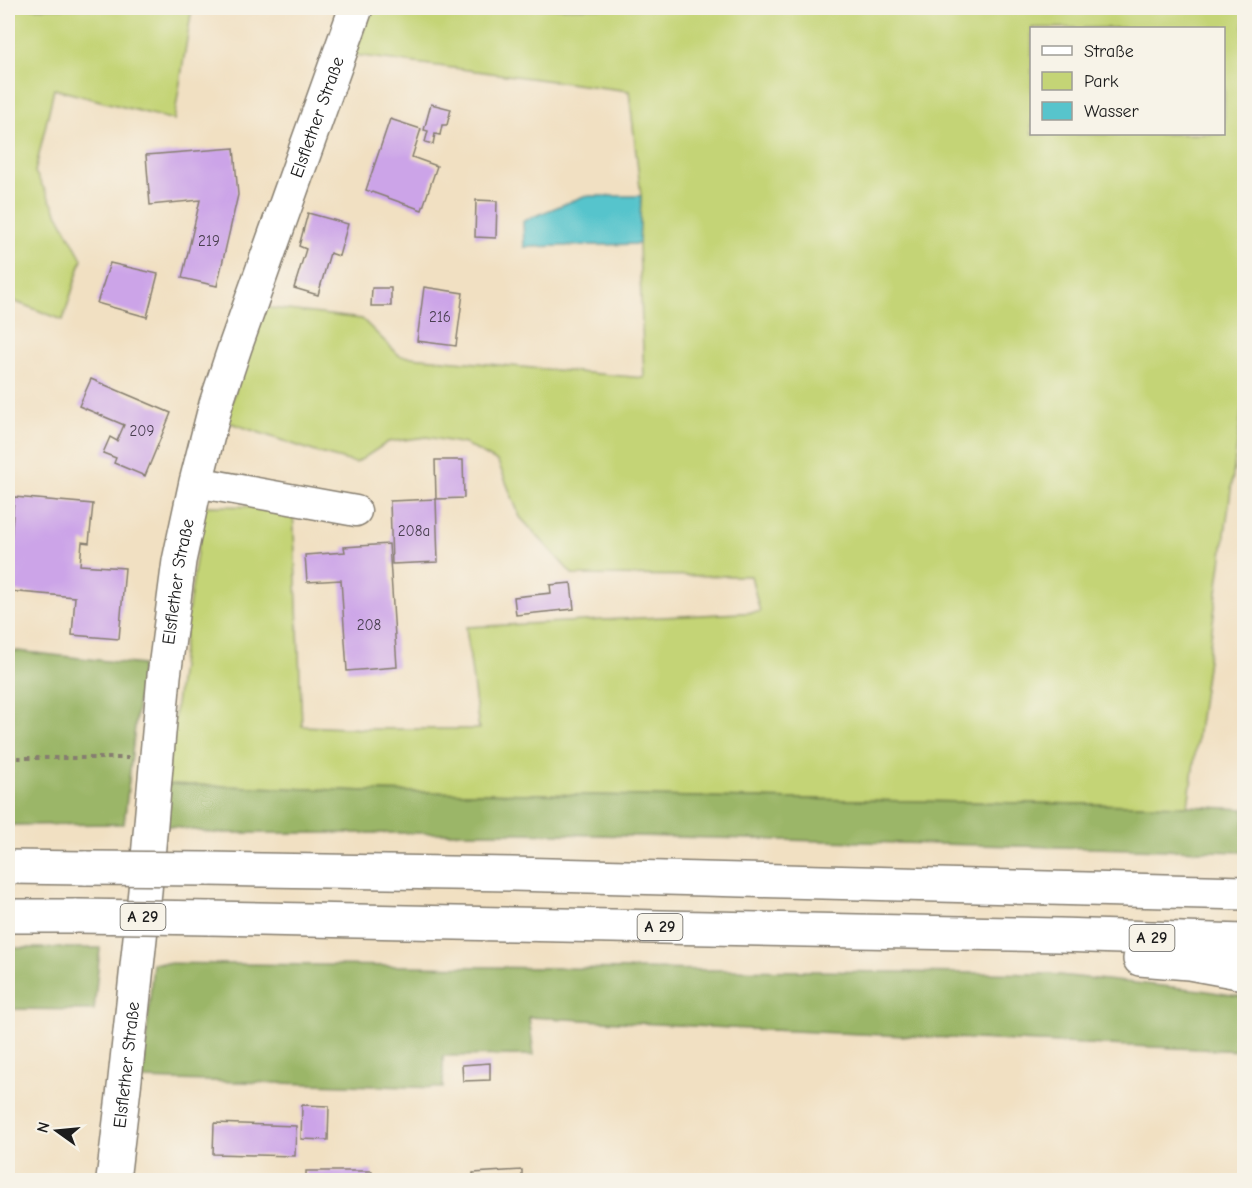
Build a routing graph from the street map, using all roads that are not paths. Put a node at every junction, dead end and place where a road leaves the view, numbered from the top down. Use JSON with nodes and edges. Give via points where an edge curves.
{"nodes":[{"id":1,"x":356,"y":8,"type":"edge"},
{"id":2,"x":196,"y":482,"type":"junction"},
{"id":3,"x":356,"y":511,"type":"dead end"},
{"id":4,"x":8,"y":867,"type":"edge"},
{"id":5,"x":1242,"y":891,"type":"edge"},
{"id":6,"x":8,"y":916,"type":"edge"},
{"id":7,"x":1059,"y":935,"type":"junction"},
{"id":8,"x":1245,"y":941,"type":"edge"},
{"id":9,"x":1245,"y":973,"type":"edge"},
{"id":10,"x":112,"y":1180,"type":"edge"}],
"edges":[{"from":1,"to":2,"type":"main road","name":"Elsflether Straße","via":[[216,404]]},
{"from":2,"to":3,"type":"lane"},
{"from":2,"to":10,"type":"main road","name":"Elsflether Straße","via":[[179,561],[166,664]]},
{"from":4,"to":5,"type":"main road","bridge":true},
{"from":6,"to":7,"type":"main road","number":"A 29","bridge":true},
{"from":7,"to":8,"type":"main road","number":"A 29"},
{"from":7,"to":9,"type":"main road","via":[[1123,958],[1189,963]]}]}
